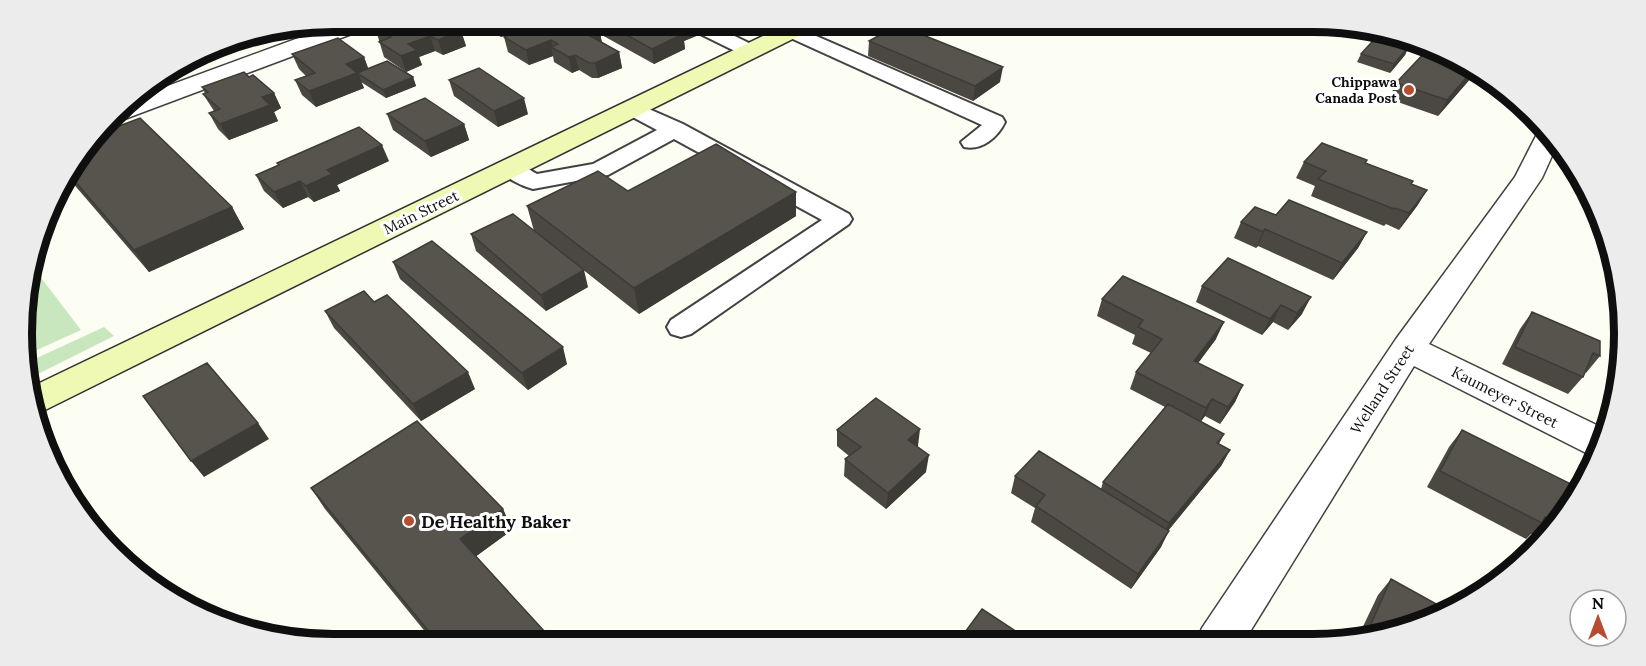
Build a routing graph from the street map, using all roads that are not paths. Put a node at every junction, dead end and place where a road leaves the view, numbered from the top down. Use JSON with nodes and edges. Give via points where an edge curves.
{"nodes":[{"id":1,"x":336,"y":32,"type":"edge"},
{"id":2,"x":711,"y":32,"type":"edge"},
{"id":3,"x":789,"y":32,"type":"edge"},
{"id":4,"x":813,"y":32,"type":"edge"},
{"id":5,"x":750,"y":51,"type":"junction"},
{"id":6,"x":633,"y":108,"type":"junction"},
{"id":7,"x":131,"y":109,"type":"edge"},
{"id":8,"x":675,"y":129,"type":"junction"},
{"id":9,"x":1546,"y":141,"type":"edge"},
{"id":10,"x":972,"y":142,"type":"dead end"},
{"id":11,"x":510,"y":168,"type":"junction"},
{"id":12,"x":681,"y":327,"type":"dead end"},
{"id":13,"x":1408,"y":348,"type":"junction"},
{"id":14,"x":39,"y":399,"type":"edge"},
{"id":15,"x":1594,"y":441,"type":"edge"},
{"id":16,"x":1224,"y":634,"type":"edge"}],
"edges":[{"from":1,"to":7,"type":"street"},
{"from":2,"to":5,"type":"lane"},
{"from":3,"to":5,"type":"main road","name":"Main Street"},
{"from":4,"to":10,"type":"lane","via":[[994,122],[990,130]]},
{"from":5,"to":6,"type":"main road","name":"Main Street"},
{"from":6,"to":8,"type":"lane"},
{"from":6,"to":11,"type":"main road","name":"Main Street"},
{"from":8,"to":11,"type":"lane","via":[[600,170],[533,182]]},
{"from":8,"to":12,"type":"lane","via":[[840,219]]},
{"from":9,"to":13,"type":"street","name":"Welland Street","via":[[1528,178]]},
{"from":11,"to":14,"type":"main road","name":"Main Street"},
{"from":13,"to":15,"type":"street","name":"Kaumeyer Street"},
{"from":13,"to":16,"type":"street","name":"Welland Street"}]}
